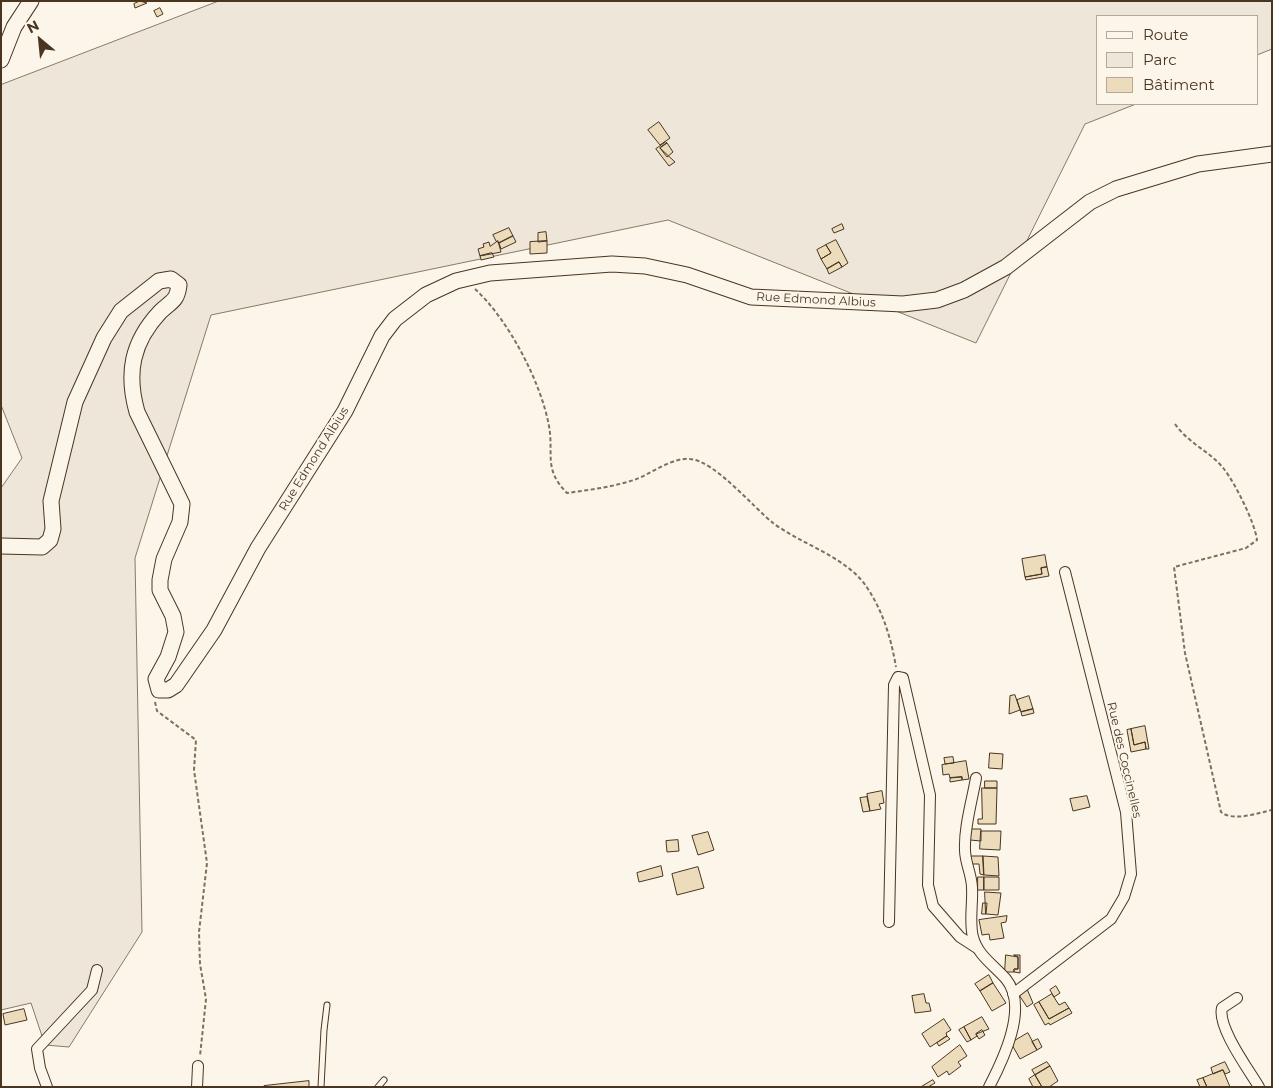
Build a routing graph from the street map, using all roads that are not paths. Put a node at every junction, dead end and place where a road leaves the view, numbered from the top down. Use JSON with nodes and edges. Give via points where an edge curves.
{"nodes":[{"id":1,"x":31,"y":1,"type":"edge"},
{"id":2,"x":1,"y":60,"type":"edge"},
{"id":3,"x":1272,"y":154,"type":"edge"},
{"id":4,"x":1,"y":546,"type":"edge"},
{"id":5,"x":1065,"y":572,"type":"dead end"},
{"id":6,"x":976,"y":778,"type":"dead end"},
{"id":7,"x":889,"y":922,"type":"dead end"},
{"id":8,"x":977,"y":948,"type":"junction"},
{"id":9,"x":97,"y":970,"type":"dead end"},
{"id":10,"x":1013,"y":994,"type":"junction"},
{"id":11,"x":1237,"y":998,"type":"dead end"},
{"id":12,"x":327,"y":1005,"type":"dead end"},
{"id":13,"x":198,"y":1066,"type":"road end"},
{"id":14,"x":384,"y":1080,"type":"dead end"},
{"id":15,"x":47,"y":1087,"type":"edge"},
{"id":16,"x":197,"y":1087,"type":"edge"},
{"id":17,"x":321,"y":1087,"type":"edge"},
{"id":18,"x":378,"y":1087,"type":"edge"},
{"id":19,"x":989,"y":1087,"type":"edge"},
{"id":20,"x":1259,"y":1087,"type":"edge"}],
"edges":[{"from":1,"to":2,"type":"main road","via":[[14,27]]},
{"from":3,"to":4,"type":"main road","name":"Rue Edmond Albius","via":[[1198,164],[1116,189],[1090,202],[1006,267],[964,290],[937,300],[903,304],[751,297],[687,275],[645,266],[612,264],[490,273],[456,281],[426,295],[394,319],[382,336],[345,411],[258,548],[214,630],[176,685],[168,690],[159,690],[156,679],[176,632],[173,616],[160,590],[160,580],[164,559],[180,522],[182,504],[137,412],[132,396],[131,366],[148,326],[177,297],[179,285],[171,279],[159,281],[121,311],[104,338],[75,402],[51,501],[53,529],[50,540],[42,547]]},
{"from":5,"to":10,"type":"street","name":"Rue des Coccinelles","via":[[1126,812],[1131,874],[1124,897],[1110,919]]},
{"from":6,"to":8,"type":"street","via":[[965,849],[972,885],[973,936]]},
{"from":7,"to":8,"type":"street","via":[[894,685],[901,678],[930,795],[928,885],[933,906],[960,937]]},
{"from":8,"to":10,"type":"street","via":[[1007,980]]},
{"from":9,"to":15,"type":"street","via":[[92,990],[37,1050]]},
{"from":10,"to":19,"type":"street","via":[[1016,1004],[1012,1030],[1002,1063]]},
{"from":11,"to":20,"type":"street","via":[[1222,1008],[1221,1017]]},
{"from":12,"to":17,"type":"lane"},
{"from":13,"to":16,"type":"street"},
{"from":14,"to":18,"type":"lane"}]}
